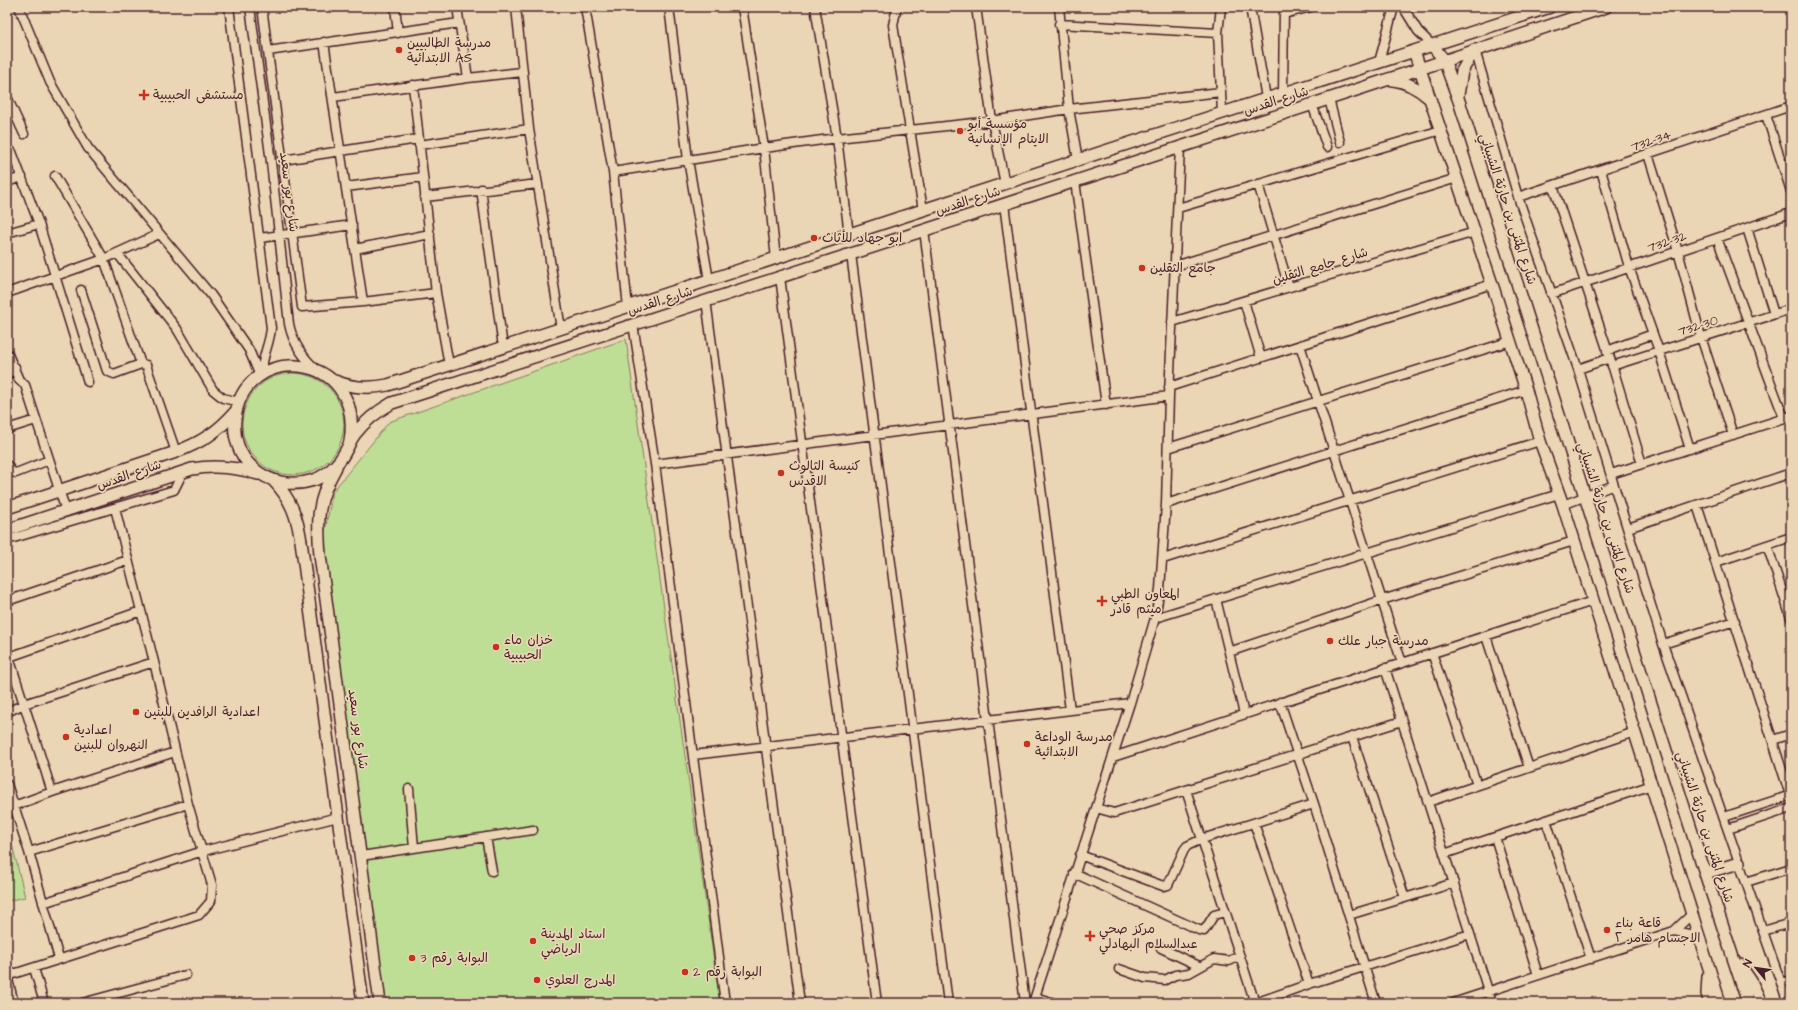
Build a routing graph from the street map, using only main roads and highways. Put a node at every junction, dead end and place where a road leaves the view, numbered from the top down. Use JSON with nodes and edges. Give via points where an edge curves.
{"nodes":[{"id":1,"x":1550,"y":7,"type":"edge"},
{"id":2,"x":1606,"y":7,"type":"edge"},
{"id":3,"x":1432,"y":45,"type":"junction"},
{"id":4,"x":1475,"y":50,"type":"junction"},
{"id":5,"x":1414,"y":51,"type":"junction"},
{"id":6,"x":1444,"y":60,"type":"junction"},
{"id":7,"x":1420,"y":68,"type":"junction"},
{"id":8,"x":1388,"y":78,"type":"junction"},
{"id":9,"x":1430,"y":99,"type":"junction"},
{"id":10,"x":1459,"y":101,"type":"junction"},
{"id":11,"x":962,"y":198,"type":"junction"},
{"id":12,"x":967,"y":216,"type":"junction"},
{"id":13,"x":754,"y":265,"type":"junction"},
{"id":14,"x":736,"y":271,"type":"junction"},
{"id":15,"x":750,"y":286,"type":"junction"},
{"id":16,"x":332,"y":380,"type":"junction"},
{"id":17,"x":237,"y":407,"type":"junction"},
{"id":18,"x":350,"y":441,"type":"junction"},
{"id":19,"x":338,"y":462,"type":"junction"},
{"id":20,"x":262,"y":475,"type":"junction"},
{"id":21,"x":274,"y":480,"type":"junction"},
{"id":22,"x":7,"y":508,"type":"edge"},
{"id":23,"x":7,"y":530,"type":"edge"},
{"id":24,"x":349,"y":767,"type":"junction"},
{"id":25,"x":331,"y":769,"type":"junction"},
{"id":26,"x":1739,"y":863,"type":"road end"},
{"id":27,"x":1704,"y":873,"type":"junction"},
{"id":28,"x":1734,"y":957,"type":"junction"},
{"id":29,"x":1708,"y":966,"type":"junction"},
{"id":30,"x":363,"y":1003,"type":"edge"},
{"id":31,"x":380,"y":1003,"type":"edge"},
{"id":32,"x":1710,"y":1003,"type":"edge"},
{"id":33,"x":1720,"y":1003,"type":"edge"},
{"id":34,"x":1748,"y":1003,"type":"edge"},
{"id":35,"x":1761,"y":1003,"type":"edge"}],
"edges":[{"from":1,"to":3,"type":"main road","name":"شارع القدس"},
{"from":2,"to":4,"type":"main road","name":"شارع القدس"},
{"from":3,"to":5,"type":"main road","name":"شارع القدس"},
{"from":3,"to":6,"type":"main road","name":"شارع المثنى بن حارثة الشيباني"},
{"from":4,"to":6,"type":"main road","name":"شارع القدس"},
{"from":4,"to":10,"type":"main road","via":[[1462,70]]},
{"from":5,"to":7,"type":"main road"},
{"from":5,"to":11,"type":"main road","name":"شارع القدس"},
{"from":6,"to":7,"type":"main road","name":"شارع القدس"},
{"from":6,"to":10,"type":"main road","name":"شارع المثنى بن حارثة الشيباني"},
{"from":7,"to":8,"type":"main road","name":"شارع القدس"},
{"from":7,"to":9,"type":"main road"},
{"from":8,"to":9,"type":"main road","via":[[1406,83]]},
{"from":8,"to":12,"type":"main road","name":"شارع القدس"},
{"from":9,"to":29,"type":"main road","via":[[1511,341],[1540,441],[1563,505]]},
{"from":10,"to":27,"type":"main road","name":"شارع المثنى بن حارثة الشيباني"},
{"from":11,"to":12,"type":"main road"},
{"from":11,"to":13,"type":"main road","name":"شارع القدس"},
{"from":12,"to":15,"type":"main road","name":"شارع القدس"},
{"from":13,"to":14,"type":"main road","name":"شارع القدس"},
{"from":13,"to":15,"type":"main road","via":[[748,274]]},
{"from":14,"to":15,"type":"main road"},
{"from":14,"to":16,"type":"main road","name":"شارع القدس","via":[[380,387],[356,387]]},
{"from":15,"to":18,"type":"main road","name":"شارع القدس","via":[[392,403],[369,419]]},
{"from":16,"to":17,"type":"main road","via":[[308,367],[272,369],[248,387]]},
{"from":16,"to":18,"type":"main road","via":[[341,390],[350,408]]},
{"from":17,"to":20,"type":"main road","via":[[234,427],[236,441],[242,455]]},
{"from":17,"to":22,"type":"main road","name":"شارع القدس","via":[[212,435],[197,444]]},
{"from":18,"to":19,"type":"main road"},
{"from":19,"to":21,"type":"main road","via":[[316,479],[302,483],[287,484]]},
{"from":19,"to":24,"type":"main road","name":"شارع بور سعيد","via":[[324,491],[317,522]]},
{"from":20,"to":21,"type":"main road"},
{"from":20,"to":23,"type":"main road","name":"شارع القدس","via":[[223,467],[182,472]]},
{"from":21,"to":25,"type":"main road","via":[[292,505],[299,529]]},
{"from":24,"to":25,"type":"main road"},
{"from":24,"to":31,"type":"main road","name":"شارع بور سعيد"},
{"from":25,"to":30,"type":"main road"},
{"from":26,"to":27,"type":"main road"},
{"from":27,"to":28,"type":"main road","name":"شارع المثنى بن حارثة الشيباني"},
{"from":28,"to":34,"type":"main road","name":"شارع المثنى بن حارثة الشيباني"},
{"from":28,"to":35,"type":"main road","via":[[1752,981]]},
{"from":29,"to":32,"type":"main road","via":[[1707,994]]},
{"from":29,"to":33,"type":"main road"}]}
